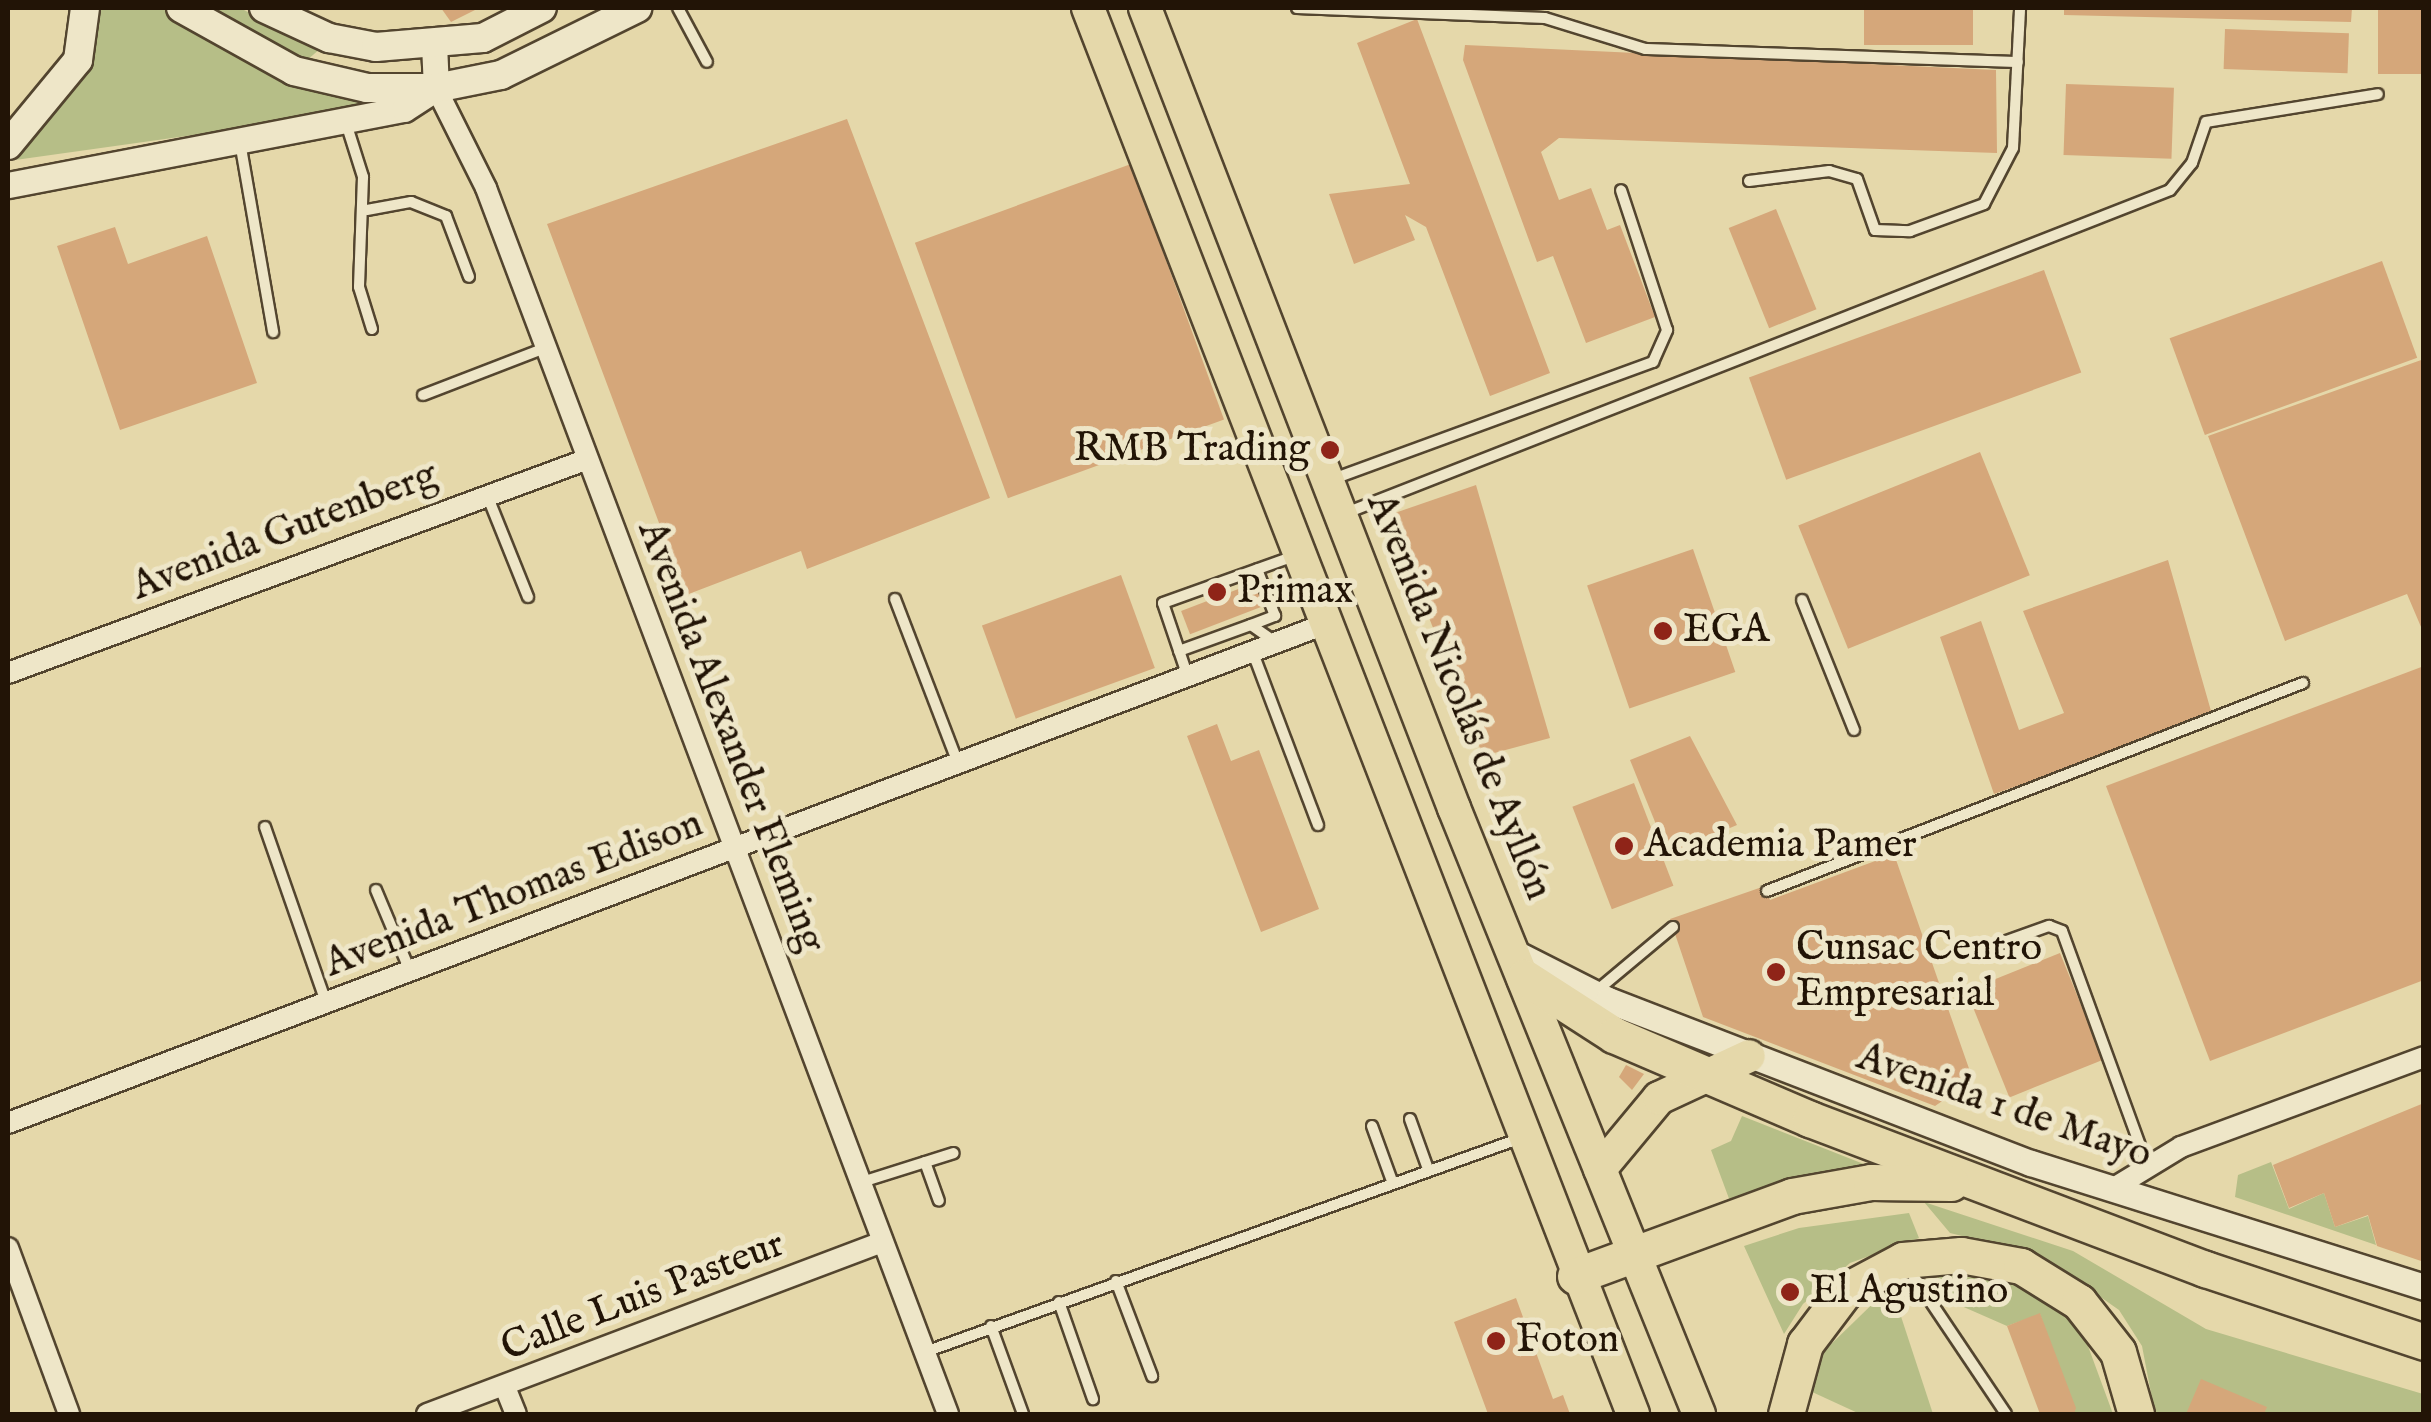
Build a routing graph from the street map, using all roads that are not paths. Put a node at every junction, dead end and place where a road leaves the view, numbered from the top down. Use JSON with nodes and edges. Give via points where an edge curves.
{"nodes":[{"id":1,"x":85,"y":8,"type":"edge"},
{"id":2,"x":180,"y":8,"type":"edge"},
{"id":3,"x":264,"y":8,"type":"edge"},
{"id":4,"x":542,"y":8,"type":"edge"},
{"id":5,"x":637,"y":8,"type":"edge"},
{"id":6,"x":678,"y":8,"type":"edge"},
{"id":7,"x":1088,"y":8,"type":"edge"},
{"id":8,"x":1145,"y":8,"type":"edge"},
{"id":9,"x":1297,"y":8,"type":"edge"},
{"id":10,"x":2020,"y":8,"type":"edge"},
{"id":11,"x":434,"y":44,"type":"junction"},
{"id":12,"x":707,"y":62,"type":"dead end"},
{"id":13,"x":2018,"y":62,"type":"junction"},
{"id":14,"x":436,"y":88,"type":"junction"},
{"id":15,"x":2378,"y":94,"type":"dead end"},
{"id":16,"x":346,"y":122,"type":"junction"},
{"id":17,"x":240,"y":141,"type":"junction"},
{"id":18,"x":8,"y":145,"type":"edge"},
{"id":19,"x":1749,"y":181,"type":"dead end"},
{"id":20,"x":8,"y":185,"type":"edge"},
{"id":21,"x":1621,"y":190,"type":"dead end"},
{"id":22,"x":367,"y":210,"type":"junction"},
{"id":23,"x":469,"y":276,"type":"dead end"},
{"id":24,"x":372,"y":329,"type":"dead end"},
{"id":25,"x":273,"y":332,"type":"dead end"},
{"id":26,"x":546,"y":348,"type":"junction"},
{"id":27,"x":422,"y":395,"type":"dead end"},
{"id":28,"x":588,"y":459,"type":"junction"},
{"id":29,"x":1328,"y":481,"type":"junction"},
{"id":30,"x":486,"y":494,"type":"junction"},
{"id":31,"x":1341,"y":515,"type":"junction"},
{"id":32,"x":1298,"y":554,"type":"junction"},
{"id":33,"x":1257,"y":569,"type":"junction"},
{"id":34,"x":528,"y":597,"type":"dead end"},
{"id":35,"x":895,"y":599,"type":"dead end"},
{"id":36,"x":1802,"y":600,"type":"dead end"},
{"id":37,"x":1250,"y":624,"type":"junction"},
{"id":38,"x":1326,"y":624,"type":"junction"},
{"id":39,"x":1276,"y":643,"type":"junction"},
{"id":40,"x":1180,"y":651,"type":"junction"},
{"id":41,"x":1253,"y":653,"type":"junction"},
{"id":42,"x":8,"y":673,"type":"edge"},
{"id":43,"x":1188,"y":678,"type":"junction"},
{"id":44,"x":2304,"y":683,"type":"dead end"},
{"id":45,"x":1854,"y":730,"type":"dead end"},
{"id":46,"x":958,"y":764,"type":"junction"},
{"id":47,"x":1318,"y":825,"type":"dead end"},
{"id":48,"x":265,"y":826,"type":"dead end"},
{"id":49,"x":735,"y":849,"type":"junction"},
{"id":50,"x":376,"y":890,"type":"dead end"},
{"id":51,"x":1767,"y":891,"type":"dead end"},
{"id":52,"x":1672,"y":927,"type":"dead end"},
{"id":53,"x":1972,"y":954,"type":"dead end"},
{"id":54,"x":1518,"y":964,"type":"junction"},
{"id":55,"x":410,"y":972,"type":"junction"},
{"id":56,"x":1593,"y":994,"type":"junction"},
{"id":57,"x":327,"y":1002,"type":"junction"},
{"id":58,"x":1749,"y":1056,"type":"junction"},
{"id":59,"x":2424,"y":1056,"type":"edge"},
{"id":60,"x":1700,"y":1074,"type":"junction"},
{"id":61,"x":1410,"y":1118,"type":"dead end"},
{"id":62,"x":8,"y":1123,"type":"edge"},
{"id":63,"x":1372,"y":1126,"type":"dead end"},
{"id":64,"x":1522,"y":1137,"type":"junction"},
{"id":65,"x":954,"y":1153,"type":"dead end"},
{"id":66,"x":924,"y":1162,"type":"junction"},
{"id":67,"x":2148,"y":1167,"type":"junction"},
{"id":68,"x":1428,"y":1168,"type":"junction"},
{"id":69,"x":1600,"y":1169,"type":"junction"},
{"id":70,"x":1392,"y":1181,"type":"junction"},
{"id":71,"x":862,"y":1182,"type":"junction"},
{"id":72,"x":2117,"y":1186,"type":"junction"},
{"id":73,"x":1992,"y":1190,"type":"junction"},
{"id":74,"x":939,"y":1201,"type":"dead end"},
{"id":75,"x":2116,"y":1236,"type":"junction"},
{"id":76,"x":883,"y":1242,"type":"junction"},
{"id":77,"x":8,"y":1248,"type":"edge"},
{"id":78,"x":1634,"y":1253,"type":"junction"},
{"id":79,"x":1903,"y":1260,"type":"junction"},
{"id":80,"x":1575,"y":1276,"type":"junction"},
{"id":81,"x":1116,"y":1281,"type":"junction"},
{"id":82,"x":2424,"y":1287,"type":"edge"},
{"id":83,"x":1059,"y":1302,"type":"junction"},
{"id":84,"x":991,"y":1326,"type":"junction"},
{"id":85,"x":2424,"y":1329,"type":"edge"},
{"id":86,"x":2424,"y":1342,"type":"edge"},
{"id":87,"x":924,"y":1352,"type":"junction"},
{"id":88,"x":1152,"y":1376,"type":"dead end"},
{"id":89,"x":505,"y":1388,"type":"junction"},
{"id":90,"x":1093,"y":1399,"type":"dead end"},
{"id":91,"x":941,"y":1413,"type":"edge"},
{"id":92,"x":70,"y":1414,"type":"edge"},
{"id":93,"x":428,"y":1414,"type":"edge"},
{"id":94,"x":516,"y":1414,"type":"edge"},
{"id":95,"x":1023,"y":1414,"type":"edge"},
{"id":96,"x":1633,"y":1414,"type":"edge"},
{"id":97,"x":1699,"y":1414,"type":"edge"},
{"id":98,"x":1786,"y":1414,"type":"edge"},
{"id":99,"x":2006,"y":1414,"type":"edge"},
{"id":100,"x":2136,"y":1414,"type":"edge"}],
"edges":[{"from":1,"to":18,"type":"main road","via":[[78,60]]},
{"from":2,"to":14,"type":"main road","via":[[294,72],[367,88]]},
{"from":3,"to":11,"type":"main road","via":[[329,38],[376,48]]},
{"from":4,"to":11,"type":"main road","via":[[483,38]]},
{"from":5,"to":14,"type":"main road","via":[[501,75]]},
{"from":6,"to":12,"type":"lane"},
{"from":7,"to":32,"type":"main road"},
{"from":8,"to":29,"type":"main road","name":"Avenida Nicolás de Ayllón"},
{"from":9,"to":13,"type":"lane","via":[[1545,18],[1645,49]]},
{"from":10,"to":13,"type":"lane"},
{"from":11,"to":14,"type":"street"},
{"from":13,"to":19,"type":"lane","via":[[2013,148],[1984,204],[1910,231],[1875,230],[1857,180],[1829,171]]},
{"from":14,"to":16,"type":"street","via":[[404,108]]},
{"from":14,"to":26,"type":"street","name":"Avenida Alexander Fleming","via":[[486,188]]},
{"from":15,"to":31,"type":"lane","via":[[2206,122],[2192,163],[2170,190]]},
{"from":16,"to":17,"type":"street"},
{"from":16,"to":22,"type":"lane"},
{"from":17,"to":20,"type":"street"},
{"from":17,"to":25,"type":"lane"},
{"from":21,"to":29,"type":"lane","via":[[1668,330],[1653,362]]},
{"from":22,"to":23,"type":"lane","via":[[411,202],[446,216]]},
{"from":22,"to":24,"type":"lane","via":[[359,286]]},
{"from":26,"to":27,"type":"lane"},
{"from":26,"to":28,"type":"street","name":"Avenida Alexander Fleming"},
{"from":28,"to":30,"type":"street","name":"Avenida Gutenberg"},
{"from":28,"to":49,"type":"street","name":"Avenida Alexander Fleming"},
{"from":29,"to":31,"type":"main road","name":"Avenida Nicolás de Ayllón"},
{"from":30,"to":34,"type":"lane"},
{"from":30,"to":42,"type":"street","name":"Avenida Gutenberg"},
{"from":31,"to":54,"type":"main road","name":"Avenida Nicolás de Ayllón"},
{"from":32,"to":33,"type":"lane"},
{"from":32,"to":38,"type":"main road"},
{"from":33,"to":37,"type":"lane","via":[[1275,616]]},
{"from":33,"to":40,"type":"lane","via":[[1163,603]]},
{"from":35,"to":46,"type":"lane"},
{"from":36,"to":45,"type":"lane"},
{"from":37,"to":39,"type":"lane"},
{"from":37,"to":40,"type":"lane"},
{"from":38,"to":39,"type":"street","name":"Avenida Thomas Edison"},
{"from":38,"to":64,"type":"main road"},
{"from":39,"to":41,"type":"street","name":"Avenida Thomas Edison"},
{"from":40,"to":43,"type":"lane"},
{"from":41,"to":43,"type":"street","name":"Avenida Thomas Edison"},
{"from":41,"to":47,"type":"lane"},
{"from":43,"to":46,"type":"street","name":"Avenida Thomas Edison"},
{"from":44,"to":51,"type":"lane"},
{"from":46,"to":49,"type":"street","name":"Avenida Thomas Edison"},
{"from":48,"to":57,"type":"lane"},
{"from":49,"to":55,"type":"street","name":"Avenida Thomas Edison"},
{"from":49,"to":71,"type":"street","name":"Avenida Alexander Fleming"},
{"from":50,"to":55,"type":"lane"},
{"from":52,"to":56,"type":"lane"},
{"from":53,"to":67,"type":"lane","via":[[2049,926],[2062,931]]},
{"from":54,"to":56,"type":"street","name":"Avenida 1 de Mayo"},
{"from":54,"to":60,"type":"highway","via":[[1614,1035]]},
{"from":54,"to":69,"type":"main road","name":"Avenida Nicolás de Ayllón"},
{"from":55,"to":57,"type":"street","name":"Avenida Thomas Edison"},
{"from":56,"to":58,"type":"street","name":"Avenida 1 de Mayo"},
{"from":57,"to":62,"type":"street","name":"Avenida Thomas Edison"},
{"from":58,"to":60,"type":"main road"},
{"from":58,"to":72,"type":"street","name":"Avenida 1 de Mayo","via":[[2031,1163]]},
{"from":59,"to":67,"type":"street","via":[[2180,1147]]},
{"from":60,"to":69,"type":"main road","via":[[1641,1114]]},
{"from":60,"to":73,"type":"highway"},
{"from":61,"to":68,"type":"lane"},
{"from":63,"to":70,"type":"lane"},
{"from":64,"to":68,"type":"lane"},
{"from":64,"to":80,"type":"main road"},
{"from":65,"to":66,"type":"lane"},
{"from":66,"to":71,"type":"lane"},
{"from":66,"to":74,"type":"lane"},
{"from":67,"to":72,"type":"street"},
{"from":68,"to":70,"type":"lane"},
{"from":69,"to":78,"type":"main road","name":"Avenida Nicolás de Ayllón"},
{"from":70,"to":81,"type":"lane"},
{"from":71,"to":76,"type":"street","name":"Avenida Alexander Fleming"},
{"from":72,"to":82,"type":"street","name":"Avenida 1 de Mayo"},
{"from":73,"to":75,"type":"highway"},
{"from":73,"to":78,"type":"highway","via":[[1912,1181],[1831,1188]]},
{"from":75,"to":85,"type":"lane","via":[[2135,1232]]},
{"from":75,"to":86,"type":"highway"},
{"from":76,"to":87,"type":"street","name":"Avenida Alexander Fleming"},
{"from":76,"to":89,"type":"street","name":"Calle Luis Pasteur"},
{"from":77,"to":92,"type":"street"},
{"from":78,"to":80,"type":"highway"},
{"from":78,"to":97,"type":"main road","name":"Avenida Nicolás de Ayllón"},
{"from":79,"to":98,"type":"highway","via":[[1858,1280],[1818,1323],[1796,1362]]},
{"from":79,"to":99,"type":"lane"},
{"from":79,"to":100,"type":"highway","via":[[1982,1256],[2060,1286],[2118,1352]]},
{"from":80,"to":96,"type":"main road"},
{"from":81,"to":83,"type":"lane"},
{"from":81,"to":88,"type":"lane"},
{"from":83,"to":84,"type":"lane"},
{"from":83,"to":90,"type":"lane"},
{"from":84,"to":87,"type":"lane"},
{"from":84,"to":95,"type":"lane"},
{"from":87,"to":91,"type":"street","name":"Avenida Alexander Fleming"},
{"from":89,"to":93,"type":"street","name":"Calle Luis Pasteur"},
{"from":89,"to":94,"type":"street"}]}
